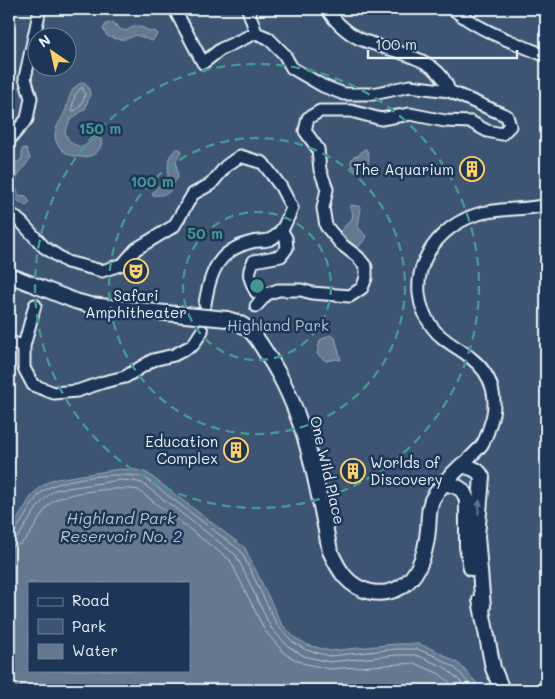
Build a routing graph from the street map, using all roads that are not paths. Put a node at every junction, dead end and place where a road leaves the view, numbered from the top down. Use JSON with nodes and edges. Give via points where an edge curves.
{"nodes":[{"id":1,"x":40,"y":9,"type":"edge"},
{"id":2,"x":175,"y":9,"type":"edge"},
{"id":3,"x":248,"y":9,"type":"edge"},
{"id":4,"x":327,"y":9,"type":"edge"},
{"id":5,"x":453,"y":9,"type":"edge"},
{"id":6,"x":256,"y":33,"type":"junction"},
{"id":7,"x":546,"y":56,"type":"edge"},
{"id":8,"x":449,"y":91,"type":"junction"},
{"id":9,"x":9,"y":140,"type":"edge"},
{"id":10,"x":546,"y":206,"type":"edge"},
{"id":11,"x":9,"y":212,"type":"edge"},
{"id":12,"x":281,"y":230,"type":"junction"},
{"id":13,"x":9,"y":275,"type":"edge"},
{"id":14,"x":267,"y":294,"type":"junction"},
{"id":15,"x":206,"y":304,"type":"dead end"},
{"id":16,"x":35,"y":305,"type":"dead end"},
{"id":17,"x":256,"y":306,"type":"dead end"},
{"id":18,"x":202,"y":331,"type":"dead end"},
{"id":19,"x":9,"y":342,"type":"edge"},
{"id":20,"x":24,"y":346,"type":"junction"},
{"id":21,"x":462,"y":465,"type":"junction"},
{"id":22,"x":444,"y":483,"type":"junction"},
{"id":23,"x":482,"y":607,"type":"junction"},
{"id":24,"x":502,"y":690,"type":"edge"}],
"edges":[{"from":1,"to":9,"type":"street","via":[[25,78],[31,98],[27,119]]},
{"from":2,"to":6,"type":"street","via":[[203,63],[222,49]]},
{"from":3,"to":6,"type":"street"},
{"from":4,"to":8,"type":"street","via":[[346,30],[363,41],[410,56],[434,68],[447,82]]},
{"from":5,"to":7,"type":"street","via":[[479,27]]},
{"from":6,"to":8,"type":"street","via":[[268,38],[292,68],[344,94],[373,94],[410,86]]},
{"from":8,"to":14,"type":"street","via":[[506,116],[510,126],[502,134],[487,131],[471,122],[410,114],[381,119],[351,111],[320,111],[308,118],[305,131],[318,149],[320,170],[327,189],[323,208],[326,226],[366,267],[366,278],[362,288],[350,296],[301,290],[278,290]]},
{"from":10,"to":21,"type":"street","via":[[487,211],[458,222],[440,236],[424,261],[419,288],[427,319],[441,337],[481,367],[493,389],[494,412],[489,428],[482,445]]},
{"from":11,"to":12,"type":"street","via":[[44,247],[67,262],[102,271],[123,264],[136,249],[174,226],[193,194],[211,184],[226,166],[240,156],[263,163],[281,187],[292,208]]},
{"from":12,"to":14,"type":"street","via":[[287,248],[281,256],[254,261],[249,270],[256,292]]},
{"from":12,"to":15,"type":"street","via":[[270,239],[232,248],[215,265]]},
{"from":13,"to":22,"type":"main road","name":"One Wild Place","bridge":true,"via":[[90,305],[227,319],[250,329],[291,395],[307,441],[330,551],[337,567],[351,584],[365,591],[386,592],[413,577],[424,551],[429,510]]},
{"from":14,"to":17,"type":"street"},
{"from":16,"to":20,"type":"street"},
{"from":18,"to":20,"type":"street","via":[[193,345],[174,355],[152,360],[125,377],[54,394],[33,385],[24,368]]},
{"from":19,"to":20,"type":"street"},
{"from":21,"to":22,"type":"main road","name":"One Wild Place"},
{"from":23,"to":21,"type":"main road","one_way":true,"via":[[477,536],[482,477],[478,470]]},
{"from":22,"to":23,"type":"main road","via":[[460,488],[466,495],[467,546]]},
{"from":23,"to":24,"type":"main road","via":[[493,668]]}]}
